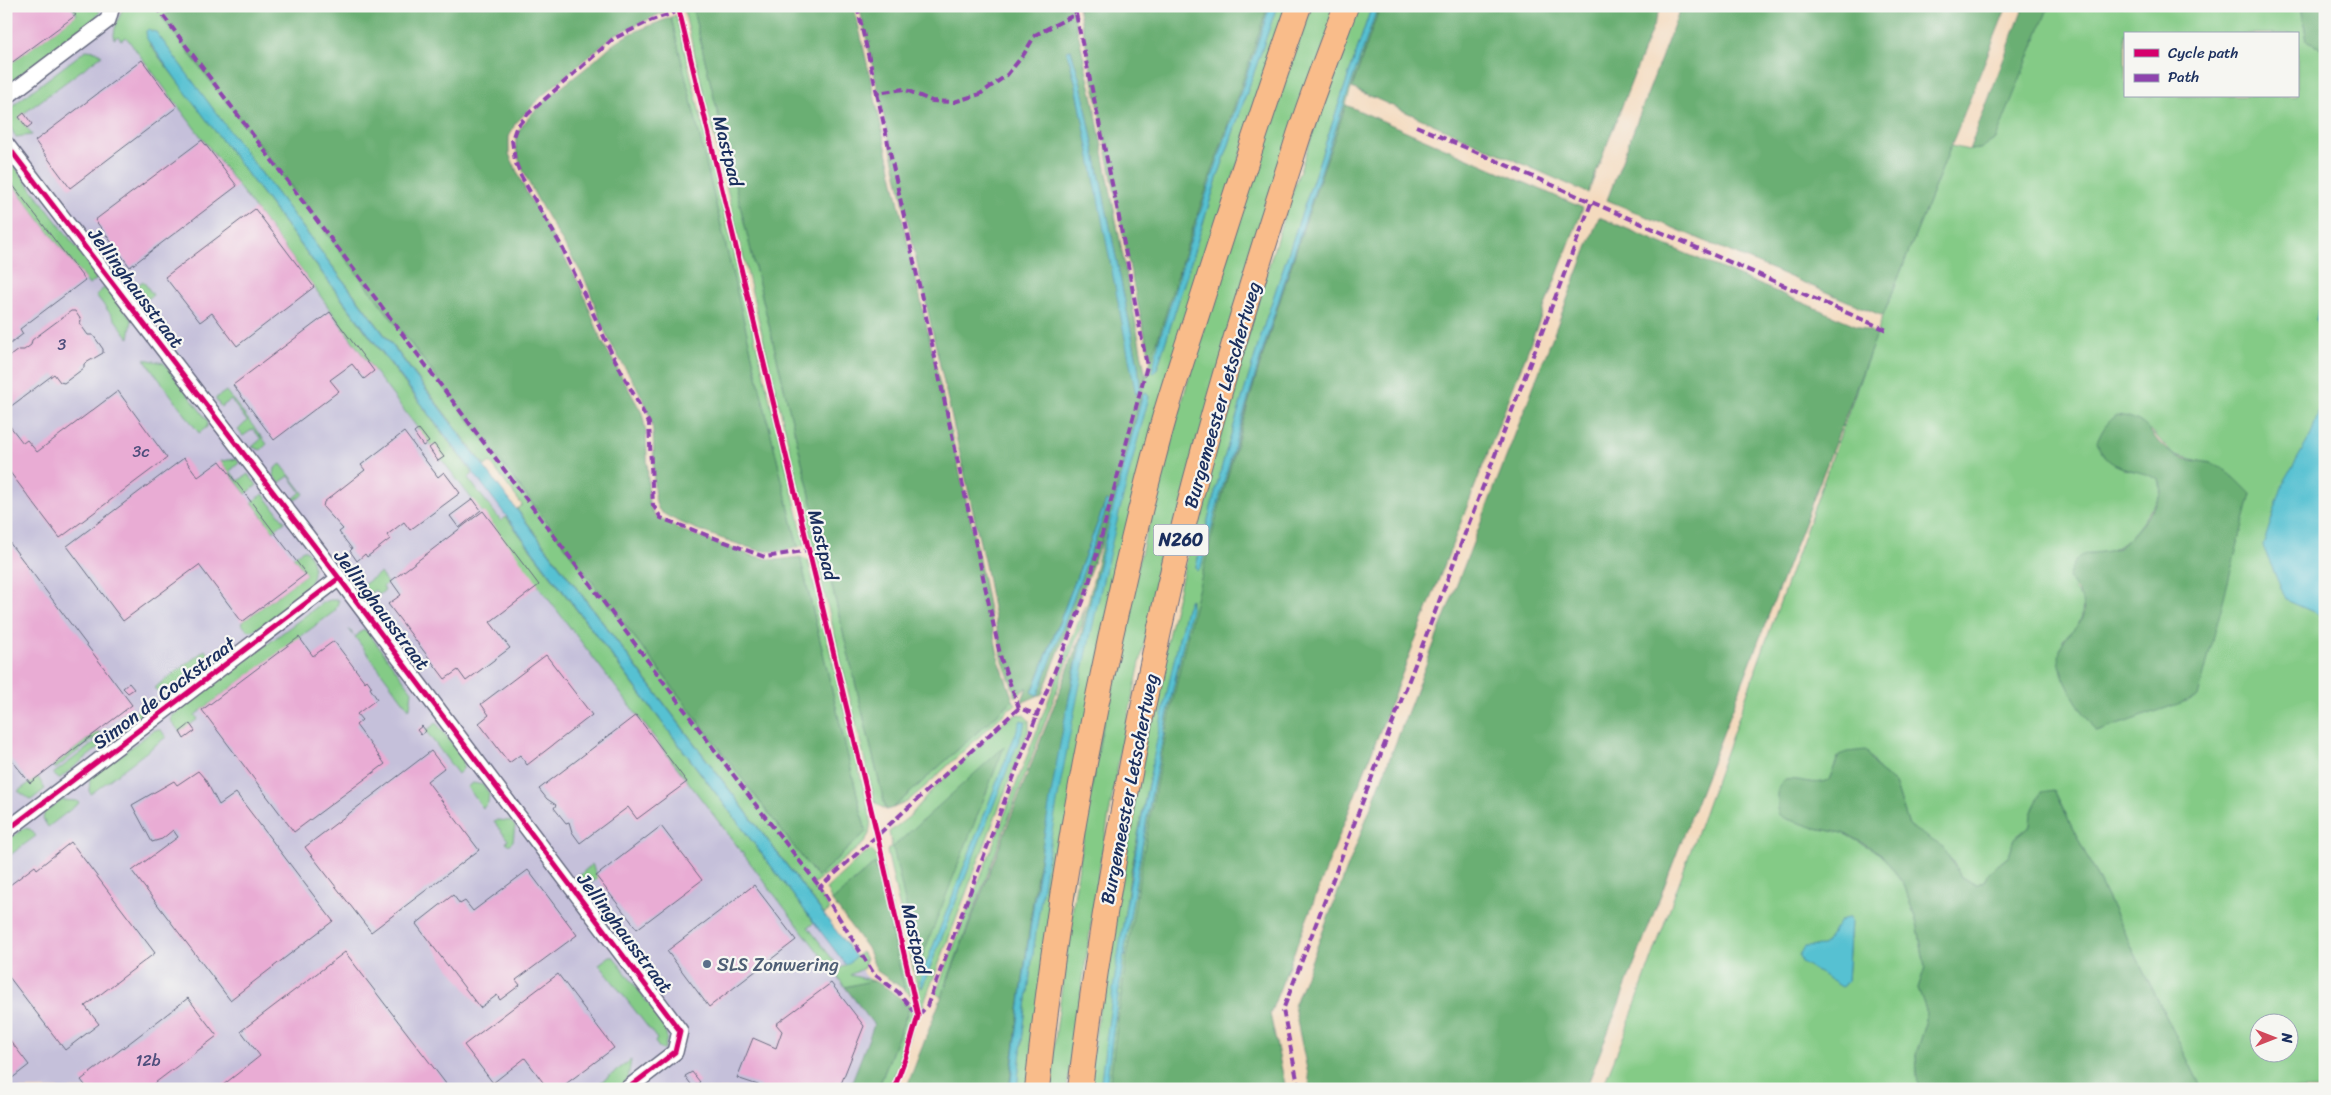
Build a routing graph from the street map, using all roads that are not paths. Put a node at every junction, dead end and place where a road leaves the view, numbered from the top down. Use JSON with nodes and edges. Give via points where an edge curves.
{"nodes":[{"id":1,"x":112,"y":6,"type":"edge"},
{"id":2,"x":1299,"y":6,"type":"edge"},
{"id":3,"x":1346,"y":6,"type":"edge"},
{"id":4,"x":6,"y":97,"type":"edge"},
{"id":5,"x":6,"y":144,"type":"edge"},
{"id":6,"x":340,"y":578,"type":"junction"},
{"id":7,"x":6,"y":831,"type":"edge"},
{"id":8,"x":627,"y":1089,"type":"edge"},
{"id":9,"x":1037,"y":1089,"type":"edge"},
{"id":10,"x":1080,"y":1089,"type":"edge"}],
"edges":[{"from":1,"to":4,"type":"street","via":[[108,20]]},
{"from":2,"to":9,"type":"main road","number":"N260","via":[[1253,138],[1164,420],[1124,578],[1068,847]]},
{"from":3,"to":10,"type":"main road","name":"Burgemeester Letschertweg","number":"N260","via":[[1293,152],[1207,439],[1170,586],[1115,850]]},
{"from":5,"to":6,"type":"street","name":"Jellinghausstraat"},
{"from":6,"to":7,"type":"street","name":"Simon de Cockstraat"},
{"from":6,"to":8,"type":"street","name":"Jellinghausstraat","via":[[680,1031],[675,1052]]}]}
